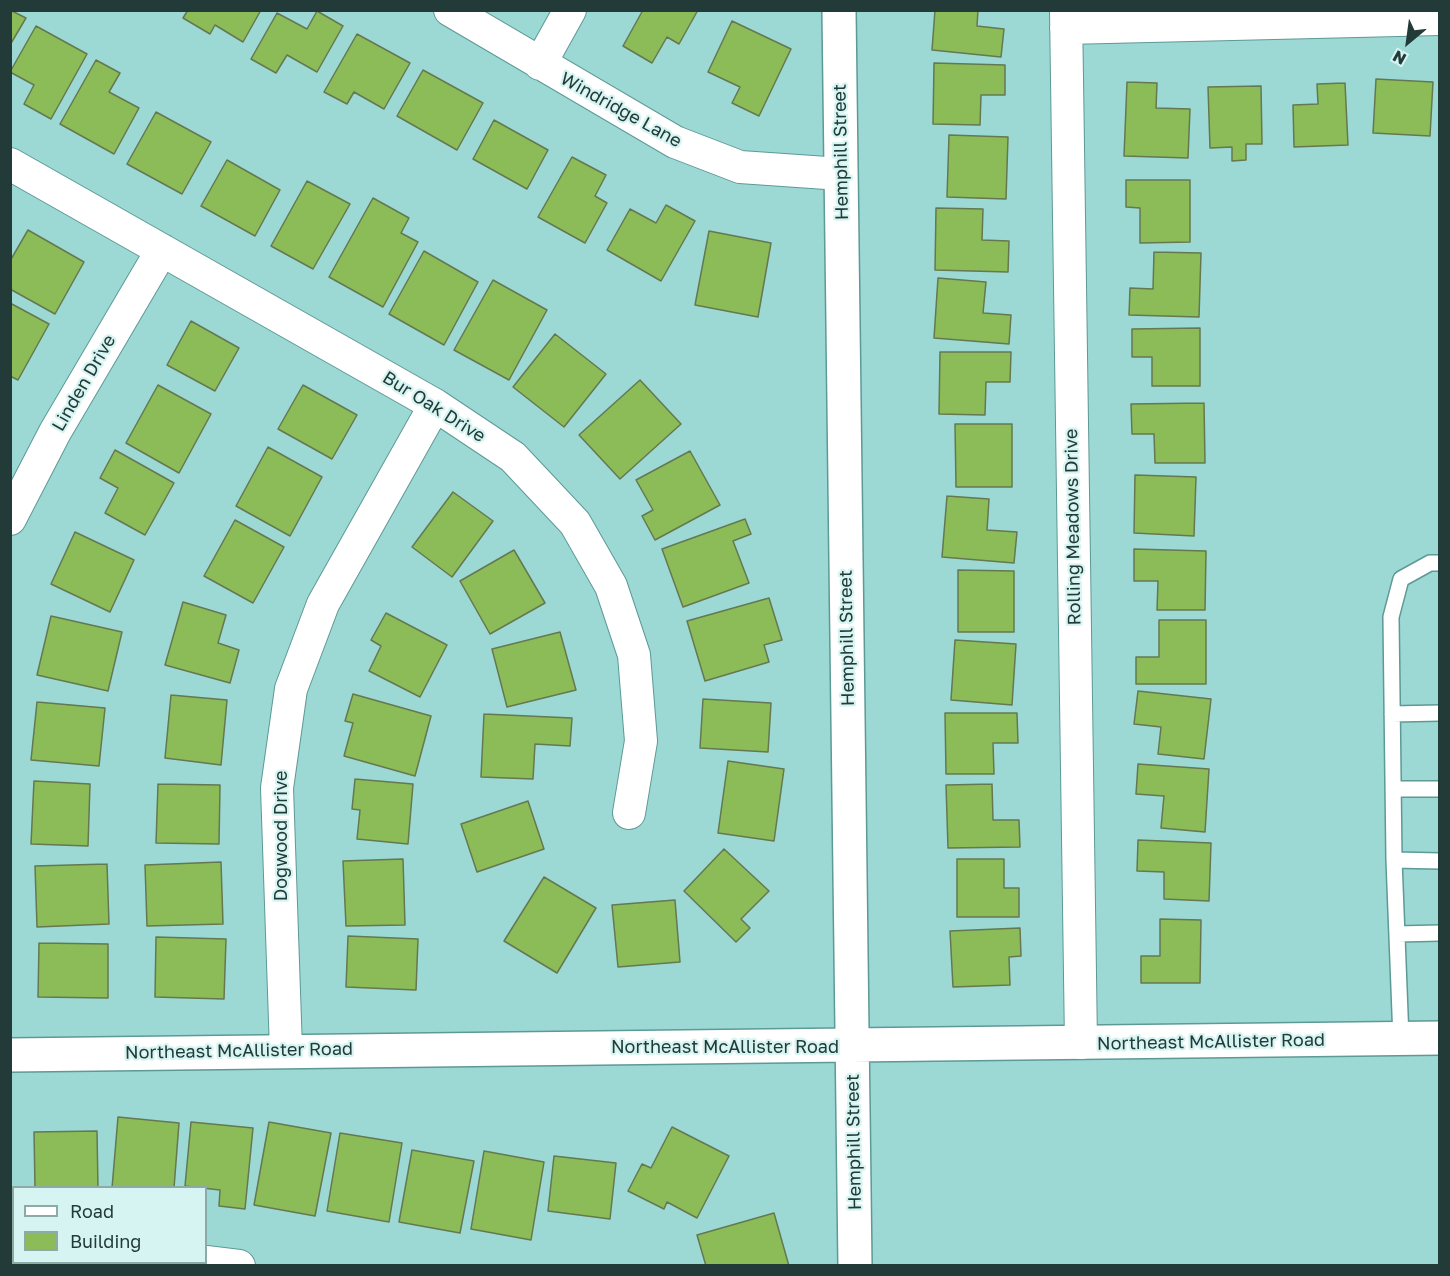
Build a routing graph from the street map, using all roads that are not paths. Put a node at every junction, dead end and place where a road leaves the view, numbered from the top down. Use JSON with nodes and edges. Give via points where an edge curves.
{"nodes":[{"id":1,"x":450,"y":10,"type":"edge"},
{"id":2,"x":570,"y":10,"type":"edge"},
{"id":3,"x":839,"y":10,"type":"edge"},
{"id":4,"x":1066,"y":19,"type":"edge"},
{"id":5,"x":1440,"y":19,"type":"edge"},
{"id":6,"x":540,"y":64,"type":"junction"},
{"id":7,"x":10,"y":164,"type":"edge"},
{"id":8,"x":841,"y":174,"type":"junction"},
{"id":9,"x":162,"y":250,"type":"junction"},
{"id":10,"x":435,"y":405,"type":"junction"},
{"id":11,"x":10,"y":519,"type":"edge"},
{"id":12,"x":1440,"y":563,"type":"edge"},
{"id":13,"x":1440,"y":713,"type":"edge"},
{"id":14,"x":1392,"y":714,"type":"junction"},
{"id":15,"x":1393,"y":789,"type":"junction"},
{"id":16,"x":1440,"y":789,"type":"edge"},
{"id":17,"x":629,"y":813,"type":"dead end"},
{"id":18,"x":1394,"y":860,"type":"junction"},
{"id":19,"x":1440,"y":861,"type":"edge"},
{"id":20,"x":1440,"y":933,"type":"edge"},
{"id":21,"x":1397,"y":934,"type":"junction"},
{"id":22,"x":1440,"y":1038,"type":"edge"},
{"id":23,"x":1401,"y":1039,"type":"junction"},
{"id":24,"x":1081,"y":1043,"type":"junction"},
{"id":25,"x":853,"y":1046,"type":"junction"},
{"id":26,"x":286,"y":1050,"type":"junction"},
{"id":27,"x":10,"y":1055,"type":"edge"},
{"id":28,"x":207,"y":1262,"type":"edge"},
{"id":29,"x":239,"y":1266,"type":"edge"},
{"id":30,"x":855,"y":1266,"type":"edge"}],
"edges":[{"from":1,"to":6,"type":"street","name":"Windridge Lane"},
{"from":2,"to":6,"type":"street"},
{"from":3,"to":8,"type":"street","name":"Hemphill Street"},
{"from":4,"to":5,"type":"street"},
{"from":4,"to":24,"type":"street","name":"Rolling Meadows Drive"},
{"from":6,"to":8,"type":"street","name":"Windridge Lane","via":[[675,142],[740,167]]},
{"from":7,"to":9,"type":"street","name":"Bur Oak Drive"},
{"from":8,"to":25,"type":"street","name":"Hemphill Street"},
{"from":9,"to":10,"type":"street","name":"Bur Oak Drive"},
{"from":9,"to":11,"type":"street","name":"Linden Drive","via":[[55,432]]},
{"from":10,"to":17,"type":"street","name":"Bur Oak Drive","via":[[513,458],[575,523],[610,586],[634,654],[641,741]]},
{"from":10,"to":26,"type":"street","name":"Dogwood Drive","via":[[322,604],[291,689],[277,788]]},
{"from":12,"to":14,"type":"lane","via":[[1430,563],[1401,579],[1391,617]]},
{"from":13,"to":14,"type":"lane"},
{"from":14,"to":15,"type":"lane"},
{"from":15,"to":16,"type":"lane"},
{"from":15,"to":18,"type":"lane"},
{"from":18,"to":19,"type":"lane"},
{"from":18,"to":21,"type":"lane"},
{"from":20,"to":21,"type":"lane"},
{"from":21,"to":23,"type":"lane"},
{"from":22,"to":23,"type":"street","name":"Northeast McAllister Road"},
{"from":23,"to":24,"type":"street","name":"Northeast McAllister Road"},
{"from":24,"to":25,"type":"street","name":"Northeast McAllister Road"},
{"from":25,"to":26,"type":"street","name":"Northeast McAllister Road"},
{"from":25,"to":30,"type":"street","name":"Hemphill Street"},
{"from":26,"to":27,"type":"street","name":"Northeast McAllister Road"},
{"from":28,"to":29,"type":"street"}]}
